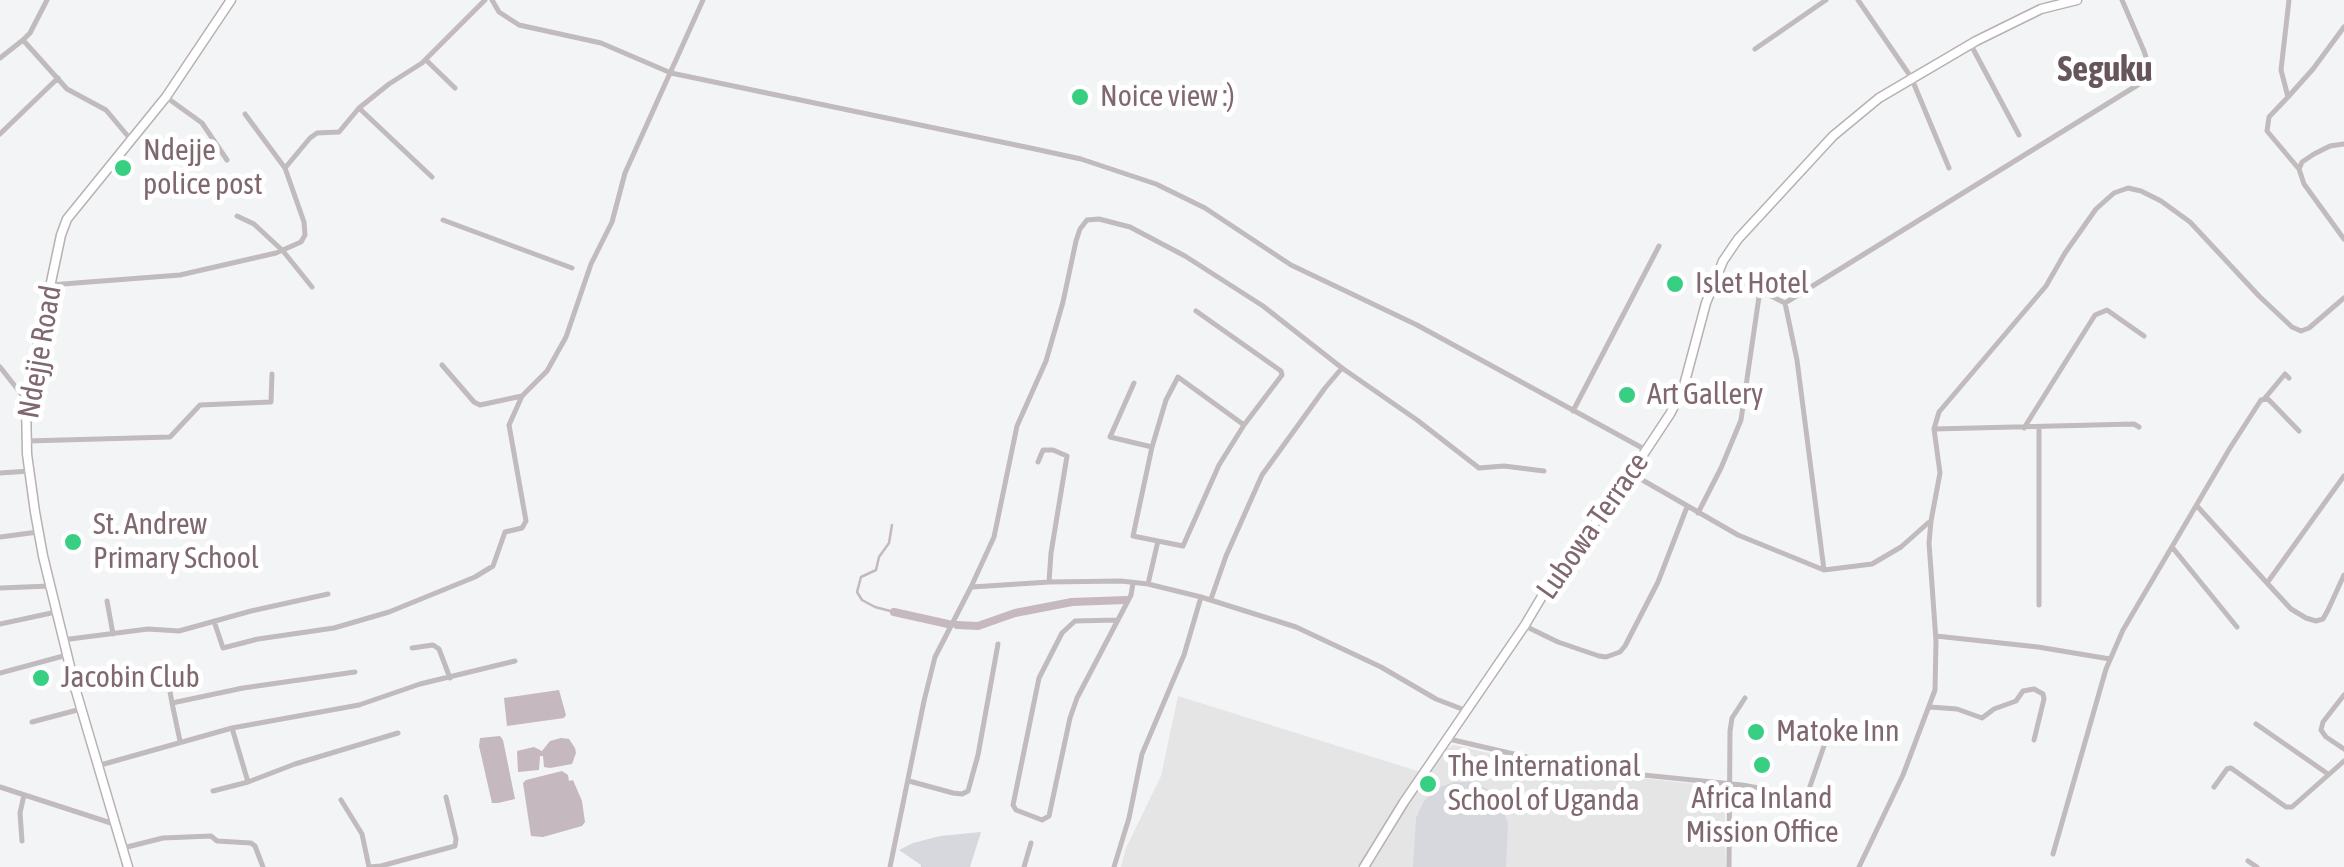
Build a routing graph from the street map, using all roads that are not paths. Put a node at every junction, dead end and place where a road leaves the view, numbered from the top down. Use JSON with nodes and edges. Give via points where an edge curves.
{"nodes":[{"id":1,"x":47,"y":0,"type":"edge"},
{"id":2,"x":231,"y":0,"type":"edge"},
{"id":3,"x":489,"y":0,"type":"edge"},
{"id":4,"x":703,"y":0,"type":"edge"},
{"id":5,"x":1826,"y":0,"type":"edge"},
{"id":6,"x":1858,"y":0,"type":"edge"},
{"id":7,"x":2077,"y":0,"type":"edge"},
{"id":8,"x":2122,"y":0,"type":"edge"},
{"id":9,"x":2289,"y":0,"type":"edge"},
{"id":10,"x":2344,"y":27,"type":"edge"},
{"id":11,"x":22,"y":40,"type":"junction"},
{"id":12,"x":1970,"y":44,"type":"junction"},
{"id":13,"x":1755,"y":49,"type":"dead end"},
{"id":14,"x":0,"y":58,"type":"edge"},
{"id":15,"x":426,"y":60,"type":"junction"},
{"id":16,"x":672,"y":72,"type":"junction"},
{"id":17,"x":1911,"y":77,"type":"junction"},
{"id":18,"x":58,"y":78,"type":"junction"},
{"id":19,"x":455,"y":88,"type":"dead end"},
{"id":20,"x":166,"y":97,"type":"junction"},
{"id":21,"x":2288,"y":97,"type":"junction"},
{"id":22,"x":359,"y":108,"type":"junction"},
{"id":23,"x":245,"y":114,"type":"dead end"},
{"id":24,"x":0,"y":134,"type":"edge"},
{"id":25,"x":2019,"y":135,"type":"dead end"},
{"id":26,"x":132,"y":140,"type":"junction"},
{"id":27,"x":2344,"y":144,"type":"edge"},
{"id":28,"x":227,"y":160,"type":"dead end"},
{"id":29,"x":285,"y":168,"type":"junction"},
{"id":30,"x":1949,"y":168,"type":"dead end"},
{"id":31,"x":2299,"y":168,"type":"junction"},
{"id":32,"x":432,"y":176,"type":"dead end"},
{"id":33,"x":237,"y":216,"type":"dead end"},
{"id":34,"x":443,"y":220,"type":"dead end"},
{"id":35,"x":2344,"y":239,"type":"edge"},
{"id":36,"x":1658,"y":246,"type":"dead end"},
{"id":37,"x":283,"y":251,"type":"junction"},
{"id":38,"x":572,"y":268,"type":"dead end"},
{"id":39,"x":1714,"y":282,"type":"junction"},
{"id":40,"x":50,"y":285,"type":"junction"},
{"id":41,"x":312,"y":287,"type":"dead end"},
{"id":42,"x":1760,"y":290,"type":"junction"},
{"id":43,"x":2344,"y":298,"type":"edge"},
{"id":44,"x":1785,"y":303,"type":"junction"},
{"id":45,"x":1196,"y":312,"type":"dead end"},
{"id":46,"x":2144,"y":336,"type":"dead end"},
{"id":47,"x":442,"y":365,"type":"dead end"},
{"id":48,"x":0,"y":368,"type":"edge"},
{"id":49,"x":1342,"y":368,"type":"junction"},
{"id":50,"x":272,"y":374,"type":"dead end"},
{"id":51,"x":2289,"y":378,"type":"dead end"},
{"id":52,"x":1134,"y":383,"type":"dead end"},
{"id":53,"x":522,"y":396,"type":"junction"},
{"id":54,"x":2264,"y":398,"type":"junction"},
{"id":55,"x":26,"y":400,"type":"junction"},
{"id":56,"x":1574,"y":411,"type":"junction"},
{"id":57,"x":1244,"y":425,"type":"junction"},
{"id":58,"x":2039,"y":427,"type":"junction"},
{"id":59,"x":2139,"y":427,"type":"dead end"},
{"id":60,"x":2024,"y":428,"type":"junction"},
{"id":61,"x":1934,"y":429,"type":"junction"},
{"id":62,"x":2299,"y":431,"type":"dead end"},
{"id":63,"x":26,"y":441,"type":"junction"},
{"id":64,"x":1152,"y":447,"type":"junction"},
{"id":65,"x":1646,"y":450,"type":"junction"},
{"id":66,"x":1038,"y":462,"type":"dead end"},
{"id":67,"x":30,"y":471,"type":"junction"},
{"id":68,"x":1544,"y":471,"type":"dead end"},
{"id":69,"x":0,"y":472,"type":"edge"},
{"id":70,"x":1631,"y":473,"type":"junction"},
{"id":71,"x":2344,"y":476,"type":"edge"},
{"id":72,"x":2196,"y":506,"type":"junction"},
{"id":73,"x":1687,"y":507,"type":"junction"},
{"id":74,"x":1698,"y":513,"type":"junction"},
{"id":75,"x":1931,"y":522,"type":"junction"},
{"id":76,"x":38,"y":532,"type":"junction"},
{"id":77,"x":0,"y":537,"type":"edge"},
{"id":78,"x":1158,"y":542,"type":"junction"},
{"id":79,"x":2172,"y":547,"type":"junction"},
{"id":80,"x":1824,"y":570,"type":"junction"},
{"id":81,"x":2344,"y":576,"type":"edge"},
{"id":82,"x":1049,"y":582,"type":"junction"},
{"id":83,"x":1133,"y":583,"type":"junction"},
{"id":84,"x":1148,"y":584,"type":"junction"},
{"id":85,"x":2267,"y":584,"type":"junction"},
{"id":86,"x":50,"y":586,"type":"junction"},
{"id":87,"x":972,"y":587,"type":"junction"},
{"id":88,"x":0,"y":588,"type":"edge"},
{"id":89,"x":328,"y":594,"type":"dead end"},
{"id":90,"x":1201,"y":596,"type":"junction"},
{"id":91,"x":1212,"y":599,"type":"junction"},
{"id":92,"x":107,"y":601,"type":"dead end"},
{"id":93,"x":2039,"y":606,"type":"dead end"},
{"id":94,"x":56,"y":612,"type":"junction"},
{"id":95,"x":1116,"y":620,"type":"junction"},
{"id":96,"x":214,"y":621,"type":"junction"},
{"id":97,"x":0,"y":624,"type":"edge"},
{"id":98,"x":1525,"y":626,"type":"junction"},
{"id":99,"x":2237,"y":627,"type":"dead end"},
{"id":100,"x":113,"y":634,"type":"junction"},
{"id":101,"x":1936,"y":636,"type":"junction"},
{"id":102,"x":62,"y":640,"type":"junction"},
{"id":103,"x":998,"y":644,"type":"dead end"},
{"id":104,"x":412,"y":648,"type":"dead end"},
{"id":105,"x":68,"y":655,"type":"junction"},
{"id":106,"x":2110,"y":659,"type":"junction"},
{"id":107,"x":515,"y":662,"type":"dead end"},
{"id":108,"x":0,"y":672,"type":"edge"},
{"id":109,"x":355,"y":672,"type":"dead end"},
{"id":110,"x":450,"y":678,"type":"junction"},
{"id":111,"x":168,"y":680,"type":"dead end"},
{"id":112,"x":2344,"y":694,"type":"edge"},
{"id":113,"x":1745,"y":698,"type":"dead end"},
{"id":114,"x":172,"y":703,"type":"junction"},
{"id":115,"x":1930,"y":707,"type":"junction"},
{"id":116,"x":81,"y":709,"type":"junction"},
{"id":117,"x":1468,"y":711,"type":"junction"},
{"id":118,"x":32,"y":722,"type":"dead end"},
{"id":119,"x":2256,"y":724,"type":"dead end"},
{"id":120,"x":232,"y":728,"type":"junction"},
{"id":121,"x":398,"y":733,"type":"dead end"},
{"id":122,"x":1449,"y":739,"type":"junction"},
{"id":123,"x":2034,"y":740,"type":"dead end"},
{"id":124,"x":180,"y":741,"type":"junction"},
{"id":125,"x":1825,"y":743,"type":"dead end"},
{"id":126,"x":2344,"y":750,"type":"edge"},
{"id":127,"x":2344,"y":761,"type":"edge"},
{"id":128,"x":97,"y":766,"type":"junction"},
{"id":129,"x":2328,"y":774,"type":"junction"},
{"id":130,"x":908,"y":781,"type":"junction"},
{"id":131,"x":248,"y":782,"type":"junction"},
{"id":132,"x":1729,"y":784,"type":"junction"},
{"id":133,"x":0,"y":787,"type":"edge"},
{"id":134,"x":2214,"y":787,"type":"dead end"},
{"id":135,"x":213,"y":790,"type":"dead end"},
{"id":136,"x":24,"y":795,"type":"junction"},
{"id":137,"x":446,"y":797,"type":"dead end"},
{"id":138,"x":341,"y":800,"type":"dead end"},
{"id":139,"x":114,"y":824,"type":"junction"},
{"id":140,"x":22,"y":841,"type":"dead end"},
{"id":141,"x":1031,"y":843,"type":"dead end"},
{"id":142,"x":124,"y":848,"type":"junction"},
{"id":143,"x":2053,"y":854,"type":"dead end"},
{"id":144,"x":2248,"y":861,"type":"dead end"},
{"id":145,"x":128,"y":867,"type":"edge"},
{"id":146,"x":263,"y":867,"type":"edge"},
{"id":147,"x":367,"y":867,"type":"edge"},
{"id":148,"x":890,"y":867,"type":"edge"},
{"id":149,"x":1024,"y":867,"type":"edge"},
{"id":150,"x":1114,"y":867,"type":"edge"},
{"id":151,"x":1364,"y":867,"type":"edge"},
{"id":152,"x":1729,"y":867,"type":"edge"},
{"id":153,"x":1859,"y":867,"type":"edge"},
{"id":154,"x":2256,"y":867,"type":"edge"}],
"edges":[{"from":1,"to":11,"type":"street"},
{"from":2,"to":20,"type":"street","name":"Ndejje Road"},
{"from":3,"to":15,"type":"street"},
{"from":3,"to":16,"type":"street","via":[[519,25],[601,43]]},
{"from":4,"to":16,"type":"street"},
{"from":5,"to":13,"type":"street"},
{"from":6,"to":17,"type":"street"},
{"from":7,"to":12,"type":"street","name":"Lubowa Terrace","via":[[2041,9]]},
{"from":8,"to":44,"type":"street","via":[[2149,78]]},
{"from":9,"to":21,"type":"street","via":[[2281,70]]},
{"from":10,"to":21,"type":"street"},
{"from":11,"to":14,"type":"street"},
{"from":11,"to":18,"type":"street"},
{"from":12,"to":17,"type":"street","name":"Lubowa Terrace"},
{"from":12,"to":25,"type":"street"},
{"from":15,"to":19,"type":"street"},
{"from":15,"to":22,"type":"street"},
{"from":16,"to":53,"type":"street","via":[[645,126],[566,337],[547,371]]},
{"from":16,"to":56,"type":"street","via":[[1035,148],[1156,184],[1291,264]]},
{"from":17,"to":30,"type":"street"},
{"from":17,"to":39,"type":"street","name":"Lubowa Terrace","via":[[1833,136],[1738,240]]},
{"from":18,"to":24,"type":"street"},
{"from":18,"to":26,"type":"street","via":[[106,110]]},
{"from":20,"to":26,"type":"street","name":"Ndejje Road"},
{"from":20,"to":28,"type":"street","via":[[202,123]]},
{"from":21,"to":31,"type":"street","via":[[2269,117],[2267,131]]},
{"from":22,"to":29,"type":"street","via":[[338,132],[310,138]]},
{"from":22,"to":32,"type":"street"},
{"from":23,"to":29,"type":"street"},
{"from":26,"to":40,"type":"street","name":"Ndejje Road","via":[[68,218]]},
{"from":27,"to":31,"type":"street","via":[[2314,154]]},
{"from":29,"to":37,"type":"street","via":[[305,230],[300,242]]},
{"from":31,"to":35,"type":"street"},
{"from":33,"to":37,"type":"street"},
{"from":34,"to":38,"type":"street"},
{"from":36,"to":56,"type":"street"},
{"from":37,"to":40,"type":"street","via":[[180,276]]},
{"from":37,"to":41,"type":"street"},
{"from":39,"to":42,"type":"street"},
{"from":39,"to":65,"type":"street","name":"Lubowa Terrace","via":[[1682,390]]},
{"from":40,"to":55,"type":"street","name":"Ndejje Road"},
{"from":42,"to":44,"type":"street"},
{"from":42,"to":74,"type":"street","via":[[1740,420]]},
{"from":43,"to":61,"type":"street","via":[[2309,328],[2292,328],[2182,216],[2149,194],[2122,189],[2096,208],[2046,286],[1943,405]]},
{"from":44,"to":80,"type":"street"},
{"from":45,"to":57,"type":"street","via":[[1281,371]]},
{"from":46,"to":60,"type":"street","via":[[2108,310],[2095,315]]},
{"from":47,"to":53,"type":"street","via":[[480,405]]},
{"from":48,"to":55,"type":"street"},
{"from":49,"to":68,"type":"street","via":[[1479,468]]},
{"from":49,"to":87,"type":"street","via":[[1263,306],[1156,239],[1099,218],[1087,220],[1046,361],[1016,426],[994,537]]},
{"from":49,"to":91,"type":"street","via":[[1262,475]]},
{"from":50,"to":63,"type":"street","via":[[271,402],[200,405],[170,438]]},
{"from":51,"to":54,"type":"street","via":[[2285,374]]},
{"from":52,"to":64,"type":"street","via":[[1110,437]]},
{"from":53,"to":96,"type":"street","via":[[509,425],[526,521],[504,532],[490,568],[390,612],[334,628],[226,648]]},
{"from":54,"to":62,"type":"street"},
{"from":54,"to":72,"type":"street"},
{"from":55,"to":63,"type":"street","name":"Ndejje Road"},
{"from":56,"to":65,"type":"street"},
{"from":57,"to":64,"type":"street","via":[[1178,377]]},
{"from":57,"to":78,"type":"street","via":[[1183,546]]},
{"from":58,"to":59,"type":"street"},
{"from":58,"to":60,"type":"street"},
{"from":58,"to":93,"type":"street"},
{"from":60,"to":61,"type":"street"},
{"from":61,"to":75,"type":"street","via":[[1940,473]]},
{"from":63,"to":67,"type":"street","name":"Ndejje Road"},
{"from":64,"to":78,"type":"street","via":[[1132,536]]},
{"from":65,"to":70,"type":"street","name":"Lubowa Terrace"},
{"from":66,"to":82,"type":"street","via":[[1043,450],[1067,456]]},
{"from":67,"to":69,"type":"street"},
{"from":67,"to":76,"type":"street","name":"Ndejje Road"},
{"from":70,"to":73,"type":"street"},
{"from":70,"to":98,"type":"street","name":"Lubowa Terrace"},
{"from":71,"to":85,"type":"street"},
{"from":72,"to":79,"type":"street"},
{"from":72,"to":85,"type":"street"},
{"from":73,"to":74,"type":"street"},
{"from":73,"to":98,"type":"street","via":[[1658,582],[1620,652],[1606,658]]},
{"from":74,"to":80,"type":"street"},
{"from":75,"to":80,"type":"street","via":[[1872,564]]},
{"from":75,"to":101,"type":"street"},
{"from":76,"to":77,"type":"street"},
{"from":76,"to":86,"type":"street","name":"Ndejje Road"},
{"from":78,"to":84,"type":"street"},
{"from":79,"to":99,"type":"street"},
{"from":79,"to":106,"type":"street"},
{"from":81,"to":85,"type":"street","via":[[2316,621],[2291,609]]},
{"from":82,"to":83,"type":"street"},
{"from":82,"to":87,"type":"street"},
{"from":83,"to":84,"type":"street"},
{"from":83,"to":95,"type":"street"},
{"from":84,"to":90,"type":"street"},
{"from":86,"to":88,"type":"street"},
{"from":86,"to":94,"type":"street","name":"Ndejje Road"},
{"from":87,"to":130,"type":"street","via":[[935,658]]},
{"from":89,"to":96,"type":"street"},
{"from":90,"to":91,"type":"street"},
{"from":90,"to":150,"type":"street","via":[[1142,754]]},
{"from":91,"to":117,"type":"street","via":[[1296,627]]},
{"from":92,"to":100,"type":"street"},
{"from":94,"to":97,"type":"street"},
{"from":94,"to":102,"type":"street","name":"Ndejje Road"},
{"from":95,"to":95,"type":"street","via":[[1075,621],[1038,678],[1016,810],[1042,820],[1049,816],[1070,718]]},
{"from":96,"to":100,"type":"street","via":[[180,631]]},
{"from":98,"to":117,"type":"street","name":"Lubowa Terrace"},
{"from":100,"to":102,"type":"street"},
{"from":101,"to":106,"type":"street"},
{"from":101,"to":115,"type":"street"},
{"from":102,"to":105,"type":"street","name":"Ndejje Road"},
{"from":103,"to":130,"type":"street","via":[[968,791]]},
{"from":104,"to":110,"type":"street","via":[[433,645]]},
{"from":105,"to":108,"type":"street"},
{"from":105,"to":116,"type":"street","name":"Ndejje Road"},
{"from":106,"to":143,"type":"street"},
{"from":107,"to":110,"type":"street"},
{"from":109,"to":114,"type":"street"},
{"from":110,"to":120,"type":"street","via":[[359,705]]},
{"from":111,"to":114,"type":"street"},
{"from":112,"to":126,"type":"street","via":[[2322,730]]},
{"from":113,"to":132,"type":"street","via":[[1732,718]]},
{"from":114,"to":124,"type":"street"},
{"from":115,"to":123,"type":"street","via":[[1982,718],[2034,689],[2044,699]]},
{"from":115,"to":153,"type":"street"},
{"from":116,"to":118,"type":"street"},
{"from":116,"to":128,"type":"street","name":"Ndejje Road"},
{"from":117,"to":122,"type":"street","name":"Lubowa Terrace"},
{"from":119,"to":129,"type":"street"},
{"from":120,"to":124,"type":"street"},
{"from":120,"to":131,"type":"street"},
{"from":121,"to":131,"type":"street"},
{"from":122,"to":132,"type":"street","via":[[1574,768]]},
{"from":122,"to":151,"type":"street","name":"Lubowa Terrace"},
{"from":124,"to":128,"type":"street"},
{"from":125,"to":132,"type":"street","via":[[1807,794]]},
{"from":127,"to":129,"type":"street"},
{"from":128,"to":139,"type":"street","name":"Ndejje Road"},
{"from":129,"to":134,"type":"street","via":[[2288,808],[2231,768]]},
{"from":130,"to":148,"type":"street"},
{"from":131,"to":135,"type":"street"},
{"from":132,"to":152,"type":"street"},
{"from":133,"to":136,"type":"street"},
{"from":136,"to":139,"type":"street"},
{"from":136,"to":140,"type":"street"},
{"from":137,"to":147,"type":"street","via":[[455,846]]},
{"from":138,"to":147,"type":"street","via":[[362,834]]},
{"from":139,"to":142,"type":"street","name":"Ndejje Road"},
{"from":141,"to":149,"type":"street"},
{"from":142,"to":145,"type":"street","name":"Ndejje Road"},
{"from":142,"to":146,"type":"street","via":[[211,836],[251,843]]},
{"from":144,"to":154,"type":"street"}]}
